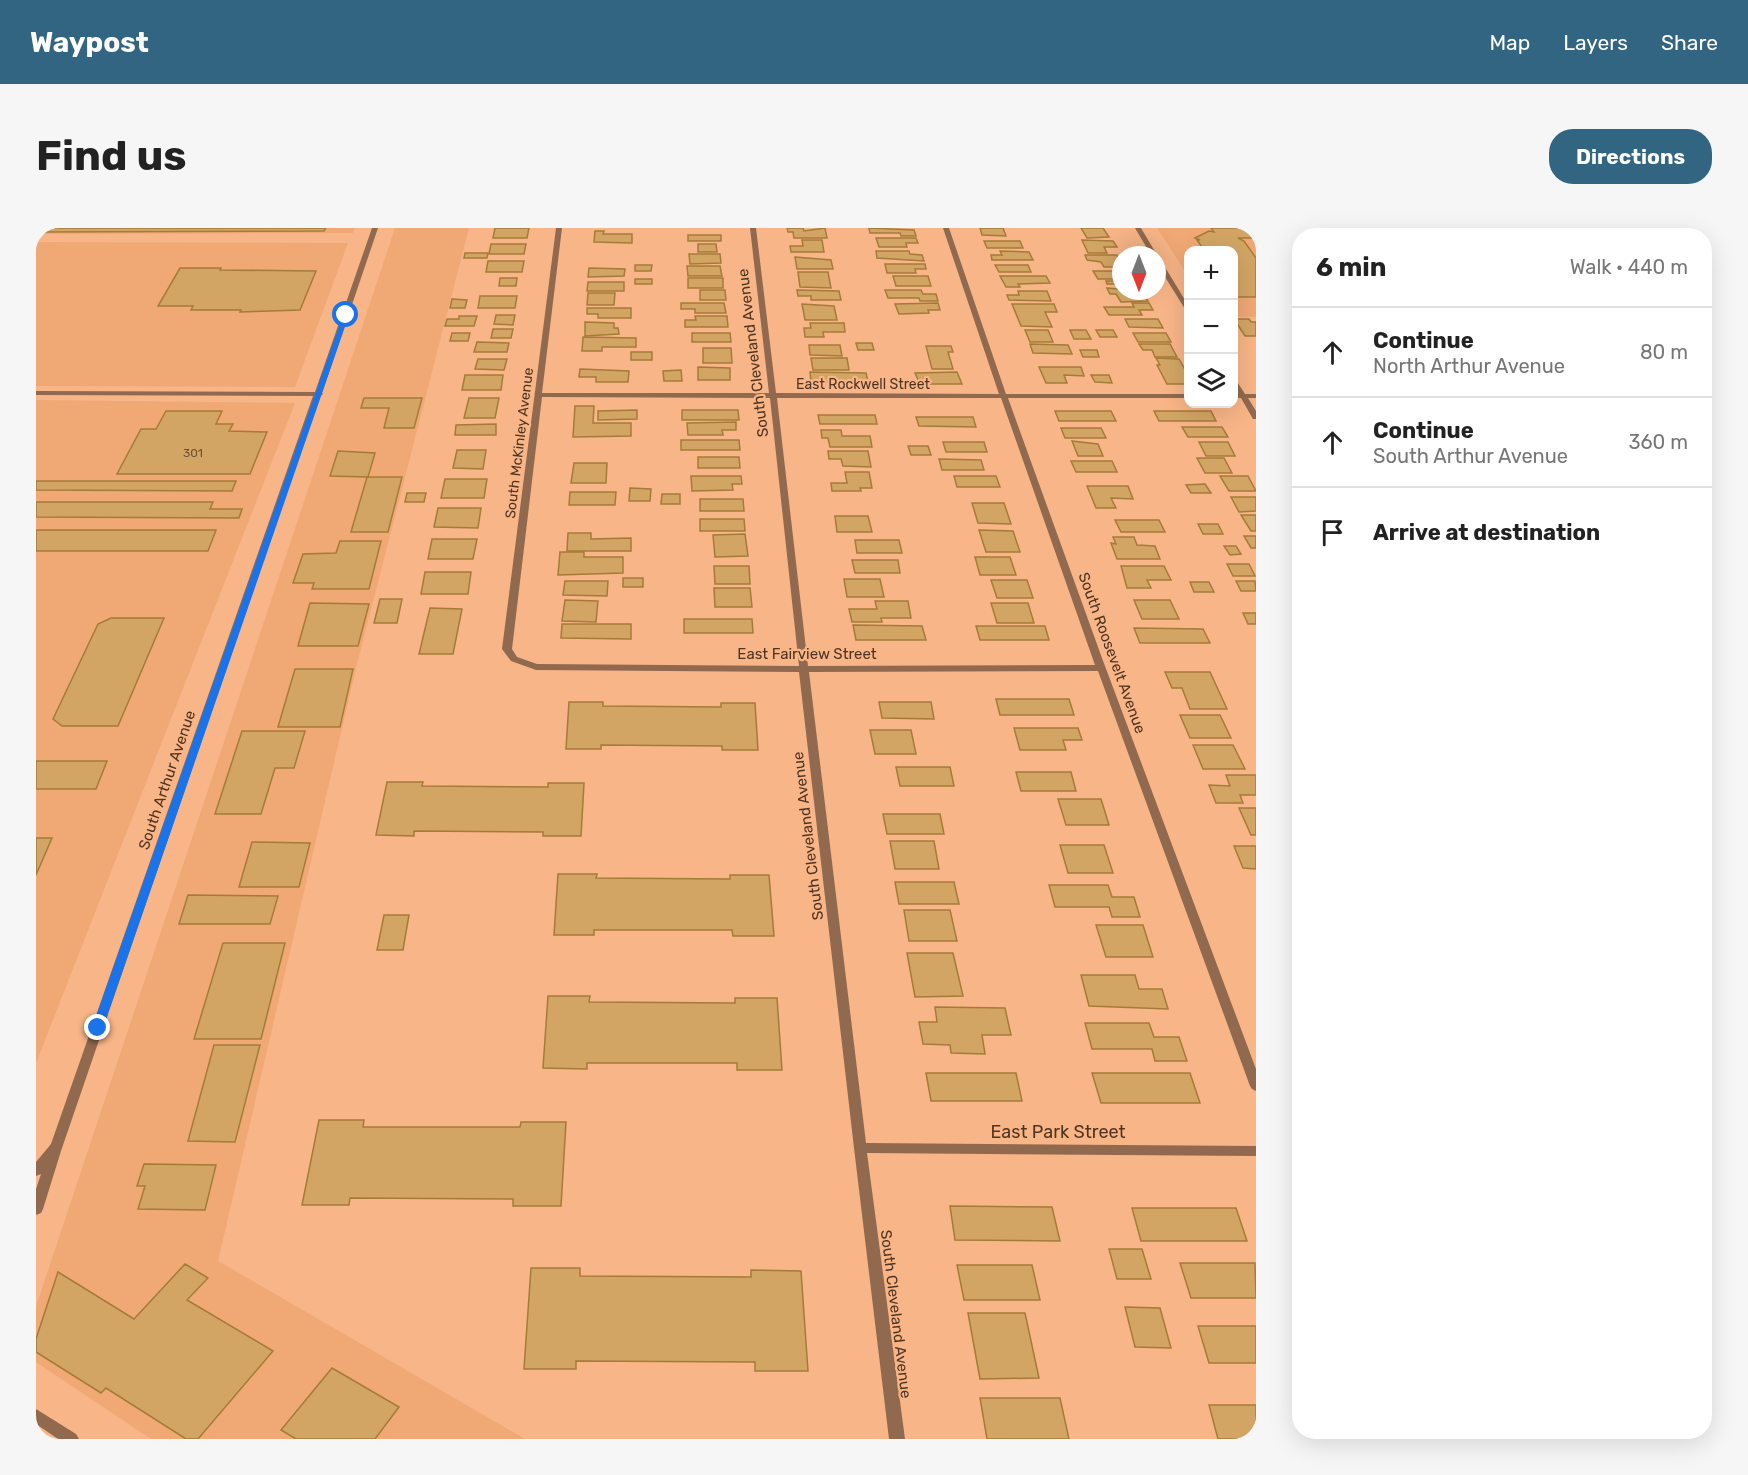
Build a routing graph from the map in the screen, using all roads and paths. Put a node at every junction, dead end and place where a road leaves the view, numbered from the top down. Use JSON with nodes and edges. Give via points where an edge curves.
{"nodes":[{"id":1,"x":375,"y":228,"type":"edge"},
{"id":2,"x":559,"y":228,"type":"edge"},
{"id":3,"x":753,"y":228,"type":"edge"},
{"id":4,"x":946,"y":228,"type":"edge"},
{"id":5,"x":1138,"y":228,"type":"edge"},
{"id":6,"x":1149,"y":246,"type":"edge"},
{"id":7,"x":1166,"y":274,"type":"edge"},
{"id":8,"x":1184,"y":303,"type":"edge"},
{"id":9,"x":1238,"y":388,"type":"edge"},
{"id":10,"x":36,"y":393,"type":"edge"},
{"id":11,"x":319,"y":394,"type":"junction"},
{"id":12,"x":538,"y":395,"type":"junction"},
{"id":13,"x":775,"y":395,"type":"junction"},
{"id":14,"x":1003,"y":396,"type":"junction"},
{"id":15,"x":1184,"y":396,"type":"edge"},
{"id":16,"x":1238,"y":396,"type":"edge"},
{"id":17,"x":1243,"y":396,"type":"junction"},
{"id":18,"x":1256,"y":396,"type":"edge"},
{"id":19,"x":1256,"y":417,"type":"edge"},
{"id":20,"x":514,"y":659,"type":"joint"},
{"id":21,"x":1100,"y":668,"type":"junction"},
{"id":22,"x":804,"y":669,"type":"junction"},
{"id":23,"x":1256,"y":1086,"type":"edge"},
{"id":24,"x":57,"y":1146,"type":"junction"},
{"id":25,"x":860,"y":1149,"type":"junction"},
{"id":26,"x":1256,"y":1151,"type":"edge"},
{"id":27,"x":36,"y":1171,"type":"edge"},
{"id":28,"x":36,"y":1209,"type":"edge"},
{"id":29,"x":36,"y":1416,"type":"edge"},
{"id":30,"x":71,"y":1439,"type":"edge"},
{"id":31,"x":897,"y":1439,"type":"edge"}],
"edges":[{"from":1,"to":11,"type":"street","name":"South Arthur Avenue"},
{"from":2,"to":12,"type":"street","name":"South McKinley Avenue"},
{"from":3,"to":13,"type":"street","name":"South Cleveland Avenue"},
{"from":4,"to":14,"type":"street","name":"South Roosevelt Avenue"},
{"from":5,"to":6,"type":"street"},
{"from":7,"to":8,"type":"street"},
{"from":9,"to":17,"type":"street"},
{"from":10,"to":11,"type":"street"},
{"from":11,"to":24,"type":"street","name":"South Arthur Avenue"},
{"from":12,"to":13,"type":"street","name":"East Rockwell Street"},
{"from":12,"to":20,"type":"street","name":"South McKinley Avenue","via":[[507,649]]},
{"from":13,"to":14,"type":"street","name":"East Rockwell Street"},
{"from":13,"to":22,"type":"street","name":"South Cleveland Avenue"},
{"from":14,"to":15,"type":"street","name":"East Rockwell Street"},
{"from":14,"to":21,"type":"street","name":"South Roosevelt Avenue"},
{"from":16,"to":17,"type":"street"},
{"from":17,"to":18,"type":"street"},
{"from":17,"to":19,"type":"street"},
{"from":20,"to":22,"type":"street","name":"East Fairview Street","via":[[536,667]]},
{"from":21,"to":22,"type":"street","name":"East Fairview Street"},
{"from":21,"to":23,"type":"street","name":"South Roosevelt Avenue"},
{"from":22,"to":25,"type":"street","name":"South Cleveland Avenue"},
{"from":24,"to":27,"type":"street","name":"South Arthur Avenue"},
{"from":24,"to":28,"type":"street"},
{"from":25,"to":26,"type":"street","name":"East Park Street"},
{"from":25,"to":31,"type":"street","name":"South Cleveland Avenue"},
{"from":29,"to":30,"type":"street"}]}
